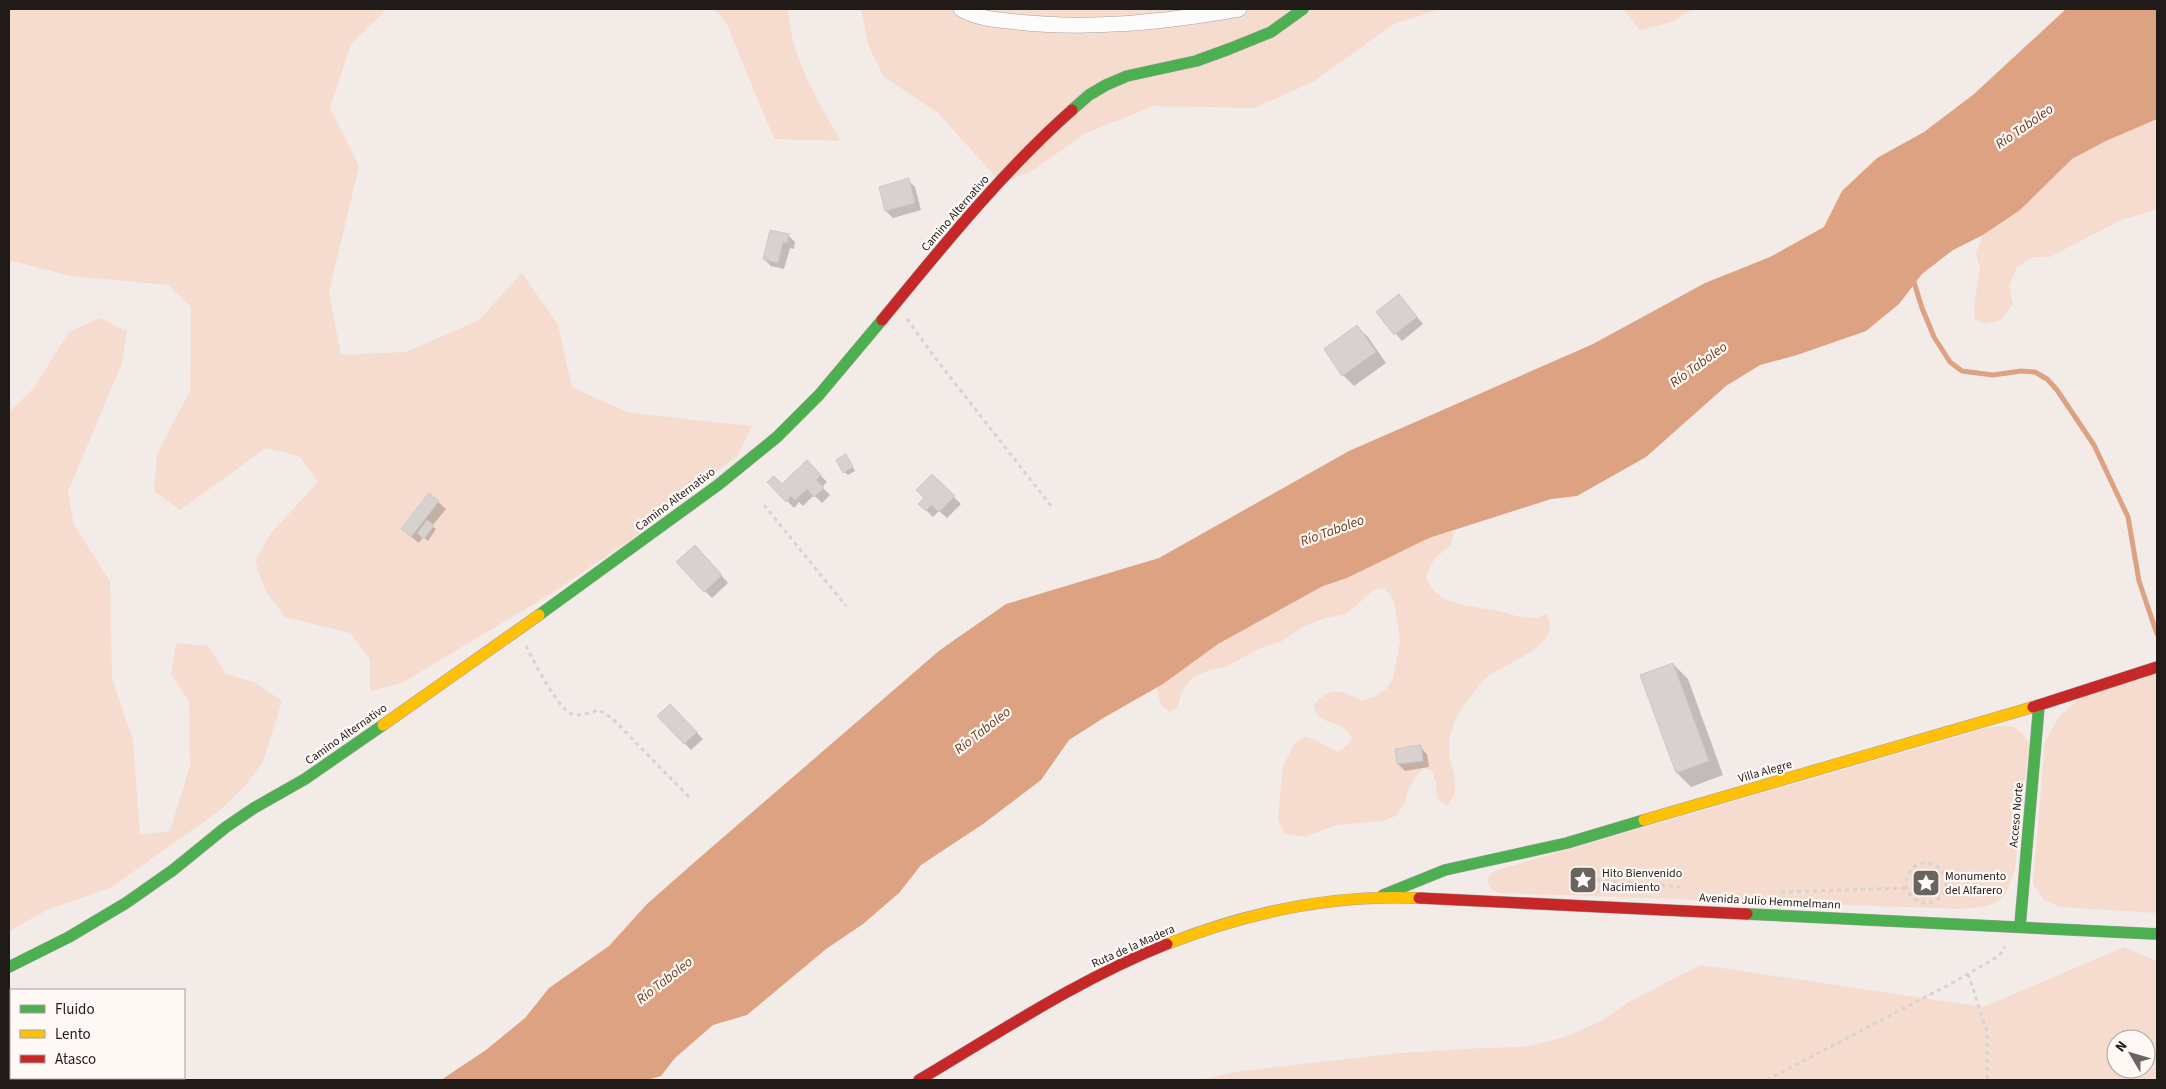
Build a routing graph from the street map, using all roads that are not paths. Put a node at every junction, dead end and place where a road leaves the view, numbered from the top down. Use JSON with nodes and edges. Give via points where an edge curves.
{"nodes":[{"id":1,"x":961,"y":9,"type":"edge"},
{"id":2,"x":1239,"y":9,"type":"edge"},
{"id":3,"x":1303,"y":9,"type":"edge"},
{"id":4,"x":2157,"y":667,"type":"edge"},
{"id":5,"x":2039,"y":705,"type":"junction"},
{"id":6,"x":1380,"y":896,"type":"junction"},
{"id":7,"x":2020,"y":926,"type":"junction"},
{"id":8,"x":2157,"y":934,"type":"edge"},
{"id":9,"x":9,"y":967,"type":"edge"},
{"id":10,"x":919,"y":1080,"type":"edge"}],
"edges":[{"from":1,"to":2,"type":"street","via":[[980,17],[1069,26],[1172,20]]},
{"from":3,"to":9,"type":"main road","name":"Camino Alternativo","via":[[1271,32],[1230,50],[1127,76],[1089,95],[1037,142],[938,252],[819,396],[777,437],[702,496],[337,758],[226,827],[126,903],[70,937]]},
{"from":4,"to":5,"type":"main road","name":"Villa Alegre"},
{"from":5,"to":6,"type":"main road","name":"Villa Alegre","via":[[1567,843],[1445,870]]},
{"from":5,"to":7,"type":"main road","name":"Acceso Norte"},
{"from":6,"to":7,"type":"main road","name":"Avenida Julio Hemmelmann"},
{"from":6,"to":10,"type":"main road","name":"Ruta de la Madera","via":[[1276,911],[1201,931],[1162,946],[1086,982]]},
{"from":7,"to":8,"type":"main road","name":"Avenida Julio Hemmelmann"}]}
